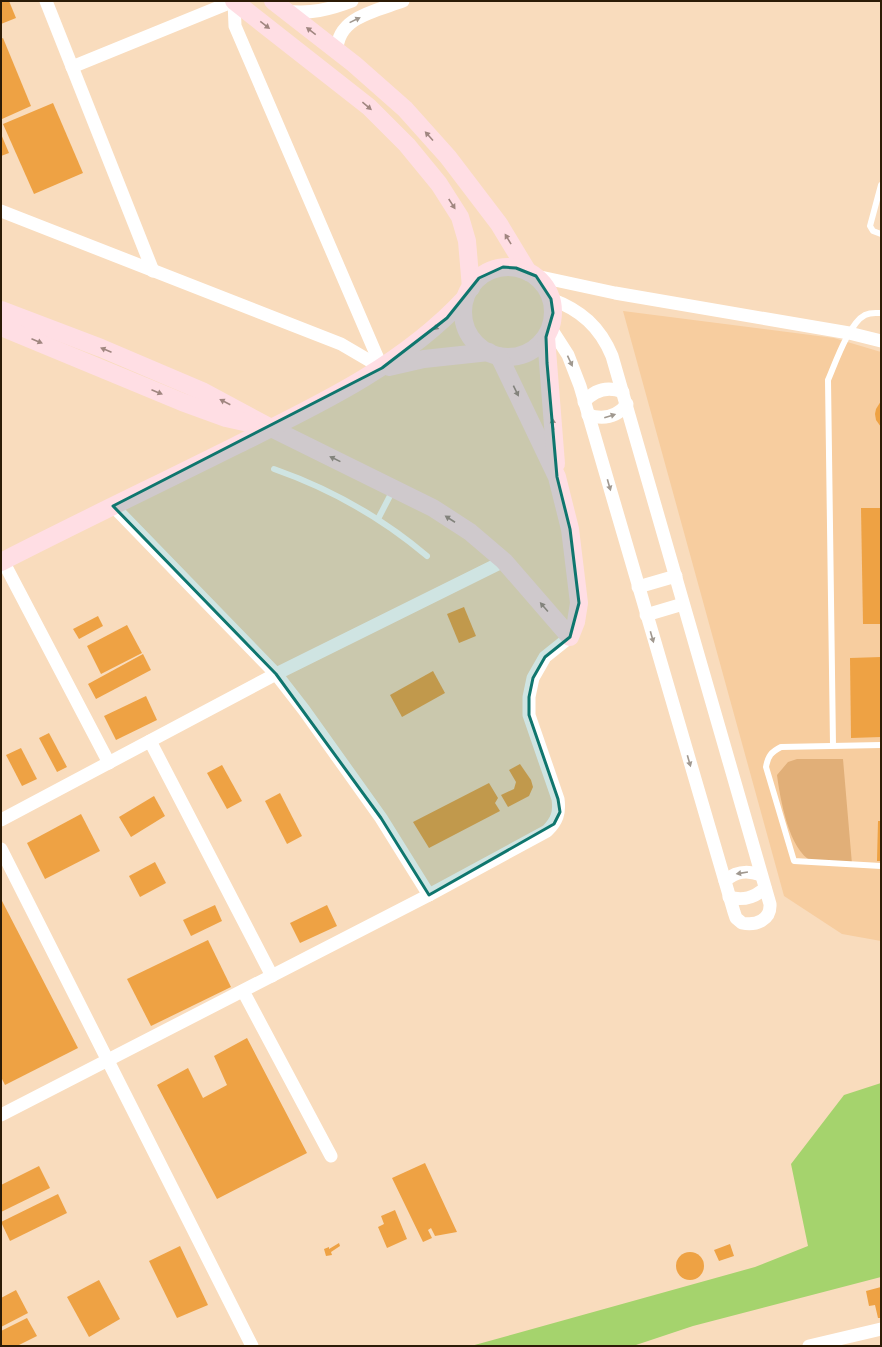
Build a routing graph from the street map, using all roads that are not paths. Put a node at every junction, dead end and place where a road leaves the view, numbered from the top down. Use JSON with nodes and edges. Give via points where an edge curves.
{"nodes":[{"id":1,"x":46,"y":1,"type":"edge"},
{"id":2,"x":234,"y":1,"type":"edge"},
{"id":3,"x":352,"y":1,"type":"edge"},
{"id":4,"x":402,"y":1,"type":"edge"},
{"id":5,"x":279,"y":6,"type":"edge"},
{"id":6,"x":337,"y":51,"type":"junction"},
{"id":7,"x":72,"y":67,"type":"junction"},
{"id":8,"x":881,"y":185,"type":"edge"},
{"id":9,"x":1,"y":211,"type":"edge"},
{"id":10,"x":881,"y":234,"type":"edge"},
{"id":11,"x":154,"y":271,"type":"junction"},
{"id":12,"x":532,"y":274,"type":"junction"},
{"id":13,"x":468,"y":293,"type":"junction"},
{"id":14,"x":551,"y":299,"type":"junction"},
{"id":15,"x":1,"y":310,"type":"edge"},
{"id":16,"x":881,"y":313,"type":"edge"},
{"id":17,"x":1,"y":327,"type":"edge"},
{"id":18,"x":548,"y":332,"type":"junction"},
{"id":19,"x":849,"y":333,"type":"junction"},
{"id":20,"x":881,"y":341,"type":"edge"},
{"id":21,"x":494,"y":354,"type":"junction"},
{"id":22,"x":382,"y":368,"type":"junction"},
{"id":23,"x":625,"y":398,"type":"junction"},
{"id":24,"x":584,"y":402,"type":"junction"},
{"id":25,"x":588,"y":415,"type":"junction"},
{"id":26,"x":271,"y":428,"type":"junction"},
{"id":27,"x":274,"y":469,"type":"dead end"},
{"id":28,"x":557,"y":477,"type":"junction"},
{"id":29,"x":395,"y":487,"type":"junction"},
{"id":30,"x":113,"y":506,"type":"junction"},
{"id":31,"x":378,"y":519,"type":"junction"},
{"id":32,"x":427,"y":556,"type":"dead end"},
{"id":33,"x":504,"y":560,"type":"junction"},
{"id":34,"x":2,"y":561,"type":"edge"},
{"id":35,"x":676,"y":576,"type":"junction"},
{"id":36,"x":638,"y":587,"type":"junction"},
{"id":37,"x":684,"y":604,"type":"junction"},
{"id":38,"x":646,"y":615,"type":"junction"},
{"id":39,"x":570,"y":637,"type":"junction"},
{"id":40,"x":276,"y":674,"type":"junction"},
{"id":41,"x":150,"y":741,"type":"junction"},
{"id":42,"x":834,"y":745,"type":"junction"},
{"id":43,"x":881,"y":745,"type":"edge"},
{"id":44,"x":109,"y":763,"type":"junction"},
{"id":45,"x":1,"y":820,"type":"edge"},
{"id":46,"x":1,"y":849,"type":"edge"},
{"id":47,"x":881,"y":866,"type":"edge"},
{"id":48,"x":761,"y":875,"type":"junction"},
{"id":49,"x":725,"y":881,"type":"junction"},
{"id":50,"x":765,"y":888,"type":"junction"},
{"id":51,"x":429,"y":895,"type":"junction"},
{"id":52,"x":729,"y":897,"type":"junction"},
{"id":53,"x":272,"y":976,"type":"junction"},
{"id":54,"x":243,"y":991,"type":"junction"},
{"id":55,"x":109,"y":1060,"type":"junction"},
{"id":56,"x":1,"y":1115,"type":"edge"},
{"id":57,"x":331,"y":1156,"type":"dead end"},
{"id":58,"x":881,"y":1329,"type":"edge"},
{"id":59,"x":852,"y":1341,"type":"edge"},
{"id":60,"x":252,"y":1346,"type":"edge"},
{"id":61,"x":809,"y":1346,"type":"edge"}],
"edges":[{"from":1,"to":7,"type":"street"},
{"from":2,"to":7,"type":"street"},
{"from":2,"to":13,"type":"street","one_way":true,"via":[[369,107],[407,145],[439,184],[460,217],[467,241]]},
{"from":2,"to":22,"type":"street","via":[[235,26]]},
{"from":3,"to":5,"type":"street","via":[[316,12],[301,13]]},
{"from":6,"to":4,"type":"street","one_way":true,"via":[[339,37],[346,25]]},
{"from":6,"to":5,"type":"street","one_way":true},
{"from":12,"to":6,"type":"street","one_way":true,"via":[[499,224],[448,157],[405,110]]},
{"from":7,"to":11,"type":"street"},
{"from":8,"to":10,"type":"lane","via":[[870,226],[872,231]]},
{"from":9,"to":11,"type":"street"},
{"from":11,"to":22,"type":"street","via":[[341,344]]},
{"from":12,"to":13,"type":"street","via":[[516,268],[497,269],[479,278]]},
{"from":12,"to":14,"type":"street","via":[[545,286]]},
{"from":12,"to":19,"type":"street","via":[[615,294]]},
{"from":13,"to":21,"type":"street","via":[[464,317],[470,335],[478,345]]},
{"from":13,"to":22,"type":"street","one_way":true,"via":[[430,333]]},
{"from":14,"to":18,"type":"street","via":[[553,313]]},
{"from":14,"to":23,"type":"street","via":[[578,311],[599,330],[612,356]]},
{"from":26,"to":15,"type":"street","one_way":true,"via":[[226,402],[178,380]]},
{"from":16,"to":19,"type":"lane","via":[[863,316]]},
{"from":17,"to":26,"type":"street","one_way":true,"via":[[204,410]]},
{"from":18,"to":21,"type":"street","via":[[536,347],[525,353],[512,357]]},
{"from":18,"to":24,"type":"street","one_way":true,"via":[[560,341],[572,365]]},
{"from":28,"to":18,"type":"street","one_way":true},
{"from":19,"to":20,"type":"street"},
{"from":19,"to":42,"type":"lane","via":[[828,380]]},
{"from":21,"to":22,"type":"street","via":[[424,359]]},
{"from":21,"to":28,"type":"street","one_way":true},
{"from":22,"to":26,"type":"street"},
{"from":23,"to":24,"type":"street","via":[[616,390],[602,390],[595,392]]},
{"from":25,"to":23,"type":"street","one_way":true,"via":[[595,418],[617,414]]},
{"from":23,"to":35,"type":"street"},
{"from":24,"to":25,"type":"street"},
{"from":25,"to":36,"type":"street","one_way":true},
{"from":29,"to":26,"type":"street","one_way":true},
{"from":26,"to":30,"type":"street"},
{"from":27,"to":31,"type":"lane","via":[[324,489]]},
{"from":28,"to":39,"type":"street","via":[[570,529],[579,603]]},
{"from":29,"to":31,"type":"lane"},
{"from":33,"to":29,"type":"street","one_way":true,"via":[[451,519]]},
{"from":30,"to":34,"type":"street"},
{"from":30,"to":40,"type":"street"},
{"from":31,"to":32,"type":"lane"},
{"from":39,"to":33,"type":"street","one_way":true},
{"from":33,"to":40,"type":"street"},
{"from":34,"to":44,"type":"street"},
{"from":35,"to":36,"type":"street"},
{"from":35,"to":37,"type":"street"},
{"from":36,"to":38,"type":"street"},
{"from":37,"to":38,"type":"street"},
{"from":37,"to":48,"type":"street"},
{"from":38,"to":49,"type":"street","one_way":true},
{"from":39,"to":51,"type":"street","via":[[545,657],[533,678],[529,697],[529,715],[558,799],[560,812],[554,824],[547,831]]},
{"from":40,"to":41,"type":"street"},
{"from":40,"to":51,"type":"street","via":[[380,818]]},
{"from":41,"to":44,"type":"street"},
{"from":41,"to":53,"type":"street"},
{"from":42,"to":43,"type":"lane"},
{"from":42,"to":47,"type":"lane","via":[[781,747],[772,751],[768,758],[766,767],[794,861]]},
{"from":44,"to":45,"type":"street"},
{"from":46,"to":55,"type":"street"},
{"from":48,"to":49,"type":"street","one_way":true,"via":[[742,872]]},
{"from":48,"to":50,"type":"street"},
{"from":49,"to":52,"type":"street"},
{"from":50,"to":52,"type":"street","via":[[746,899]]},
{"from":50,"to":52,"type":"street","via":[[770,910],[765,919],[758,923],[742,923],[736,918]]},
{"from":51,"to":53,"type":"street"},
{"from":53,"to":54,"type":"street"},
{"from":54,"to":55,"type":"street"},
{"from":54,"to":57,"type":"street"},
{"from":55,"to":56,"type":"street"},
{"from":55,"to":60,"type":"street"},
{"from":58,"to":59,"type":"street"},
{"from":59,"to":61,"type":"street"}]}
